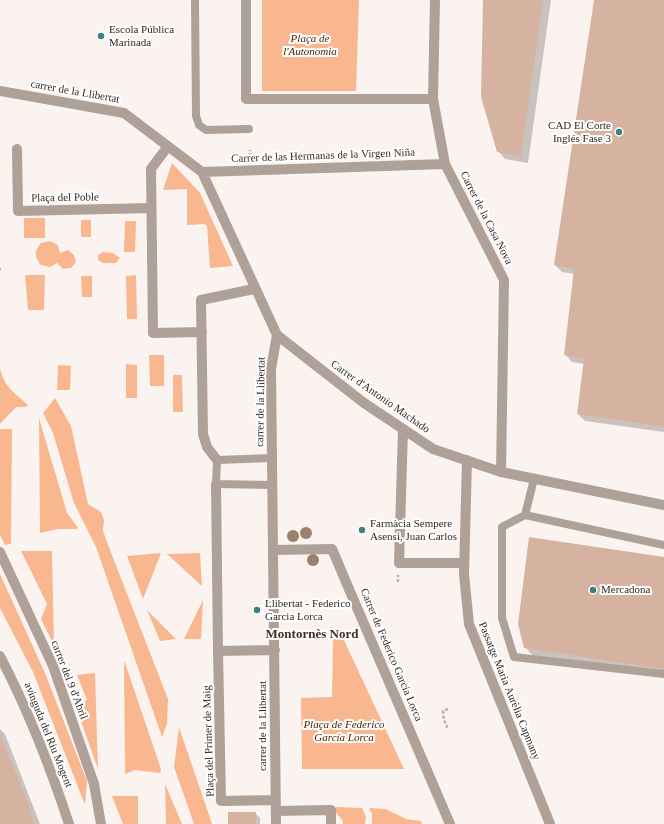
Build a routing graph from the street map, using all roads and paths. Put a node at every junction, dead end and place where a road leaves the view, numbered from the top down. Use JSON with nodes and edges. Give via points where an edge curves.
{"nodes":[{"id":1,"x":195,"y":0,"type":"edge"},
{"id":2,"x":246,"y":0,"type":"edge"},
{"id":3,"x":435,"y":0,"type":"edge"},
{"id":4,"x":0,"y":91,"type":"edge"},
{"id":5,"x":433,"y":99,"type":"junction"},
{"id":6,"x":249,"y":129,"type":"dead end"},
{"id":7,"x":168,"y":146,"type":"junction"},
{"id":8,"x":17,"y":149,"type":"dead end"},
{"id":9,"x":250,"y":150,"type":"dead end"},
{"id":10,"x":250,"y":156,"type":"dead end"},
{"id":11,"x":445,"y":164,"type":"junction"},
{"id":12,"x":202,"y":172,"type":"junction"},
{"id":13,"x":151,"y":208,"type":"junction"},
{"id":14,"x":254,"y":289,"type":"junction"},
{"id":15,"x":202,"y":332,"type":"junction"},
{"id":16,"x":277,"y":335,"type":"junction"},
{"id":17,"x":403,"y":429,"type":"junction"},
{"id":18,"x":272,"y":458,"type":"junction"},
{"id":19,"x":217,"y":460,"type":"junction"},
{"id":20,"x":467,"y":460,"type":"junction"},
{"id":21,"x":501,"y":472,"type":"junction"},
{"id":22,"x":534,"y":478,"type":"junction"},
{"id":23,"x":216,"y":484,"type":"junction"},
{"id":24,"x":274,"y":485,"type":"junction"},
{"id":25,"x":664,"y":505,"type":"edge"},
{"id":26,"x":525,"y":515,"type":"junction"},
{"id":27,"x":664,"y":545,"type":"edge"},
{"id":28,"x":274,"y":550,"type":"junction"},
{"id":29,"x":0,"y":552,"type":"edge"},
{"id":30,"x":464,"y":563,"type":"junction"},
{"id":31,"x":275,"y":650,"type":"junction"},
{"id":32,"x":218,"y":651,"type":"junction"},
{"id":33,"x":0,"y":656,"type":"edge"},
{"id":34,"x":664,"y":674,"type":"edge"},
{"id":35,"x":448,"y":709,"type":"dead end"},
{"id":36,"x":448,"y":728,"type":"dead end"},
{"id":37,"x":276,"y":800,"type":"junction"},
{"id":38,"x":276,"y":811,"type":"junction"},
{"id":39,"x":97,"y":823,"type":"edge"},
{"id":40,"x":69,"y":824,"type":"edge"},
{"id":41,"x":276,"y":824,"type":"edge"},
{"id":42,"x":331,"y":824,"type":"edge"},
{"id":43,"x":450,"y":824,"type":"edge"},
{"id":44,"x":550,"y":824,"type":"edge"}],
"edges":[{"from":1,"to":6,"type":"lane","via":[[196,116],[199,124],[206,130]]},
{"from":2,"to":5,"type":"street","via":[[246,99]]},
{"from":3,"to":5,"type":"street","name":"Carrer de la Casa Nova"},
{"from":4,"to":7,"type":"street","name":"carrer de la Llibertat","via":[[124,113]]},
{"from":5,"to":11,"type":"street","name":"Carrer de la Casa Nova"},
{"from":7,"to":12,"type":"street","name":"carrer de la Llibertat"},
{"from":7,"to":13,"type":"street","via":[[151,169]]},
{"from":8,"to":13,"type":"street","name":"Plaça del Poble","via":[[18,212]]},
{"from":9,"to":10,"type":"path"},
{"from":11,"to":12,"type":"street","name":"Carrer de las Hermanas de la Virgen Niña"},
{"from":11,"to":21,"type":"street","name":"Carrer de la Casa Nova","via":[[504,280]]},
{"from":12,"to":14,"type":"street","name":"carrer de la Llibertat"},
{"from":13,"to":15,"type":"street","via":[[153,334]]},
{"from":14,"to":15,"type":"street","via":[[202,300]]},
{"from":14,"to":16,"type":"street","name":"carrer de la Llibertat"},
{"from":15,"to":19,"type":"street","via":[[203,434],[207,447]]},
{"from":16,"to":17,"type":"street","name":"Carrer d'Antonio Machado","via":[[364,403]]},
{"from":16,"to":18,"type":"street","name":"carrer de la Llibertat","via":[[271,369]]},
{"from":17,"to":20,"type":"street","name":"Carrer d'Antonio Machado","via":[[432,449]]},
{"from":17,"to":30,"type":"street","via":[[399,563]]},
{"from":18,"to":19,"type":"lane"},
{"from":18,"to":24,"type":"street","name":"carrer de la Llibertat"},
{"from":19,"to":23,"type":"lane"},
{"from":20,"to":21,"type":"street","name":"Carrer d'Antonio Machado"},
{"from":20,"to":30,"type":"street","name":"Passatge Maria Aurèlia Capmany"},
{"from":21,"to":22,"type":"street","name":"Carrer d'Antonio Machado"},
{"from":22,"to":25,"type":"street","name":"Carrer d'Antonio Machado"},
{"from":22,"to":26,"type":"lane"},
{"from":23,"to":24,"type":"lane"},
{"from":23,"to":32,"type":"street","name":"Plaça del Primer de Maig"},
{"from":24,"to":28,"type":"street","name":"carrer de la Llibertat"},
{"from":26,"to":27,"type":"lane"},
{"from":26,"to":34,"type":"lane","via":[[502,526],[502,618],[514,657]]},
{"from":28,"to":31,"type":"street","name":"carrer de la Llibertat"},
{"from":28,"to":43,"type":"street","name":"Carrer de Federico García Lorca","via":[[332,549]]},
{"from":29,"to":39,"type":"street","name":"carrer del 9 d'Abril","via":[[53,666],[94,784]]},
{"from":30,"to":44,"type":"street","name":"Passatge Maria Aurèlia Capmany","via":[[469,624]]},
{"from":31,"to":32,"type":"street"},
{"from":31,"to":37,"type":"street","name":"carrer de la Llibertat"},
{"from":32,"to":37,"type":"street","name":"Plaça del Primer de Maig","via":[[221,801]]},
{"from":33,"to":40,"type":"street","name":"avinguda del Riu Mogent","via":[[53,774]]},
{"from":35,"to":36,"type":"path","via":[[443,711],[443,716]]},
{"from":37,"to":38,"type":"street","name":"carrer de la Llibertat"},
{"from":38,"to":41,"type":"street","name":"carrer de la Llibertat"},
{"from":38,"to":42,"type":"street","via":[[330,810]]}]}
